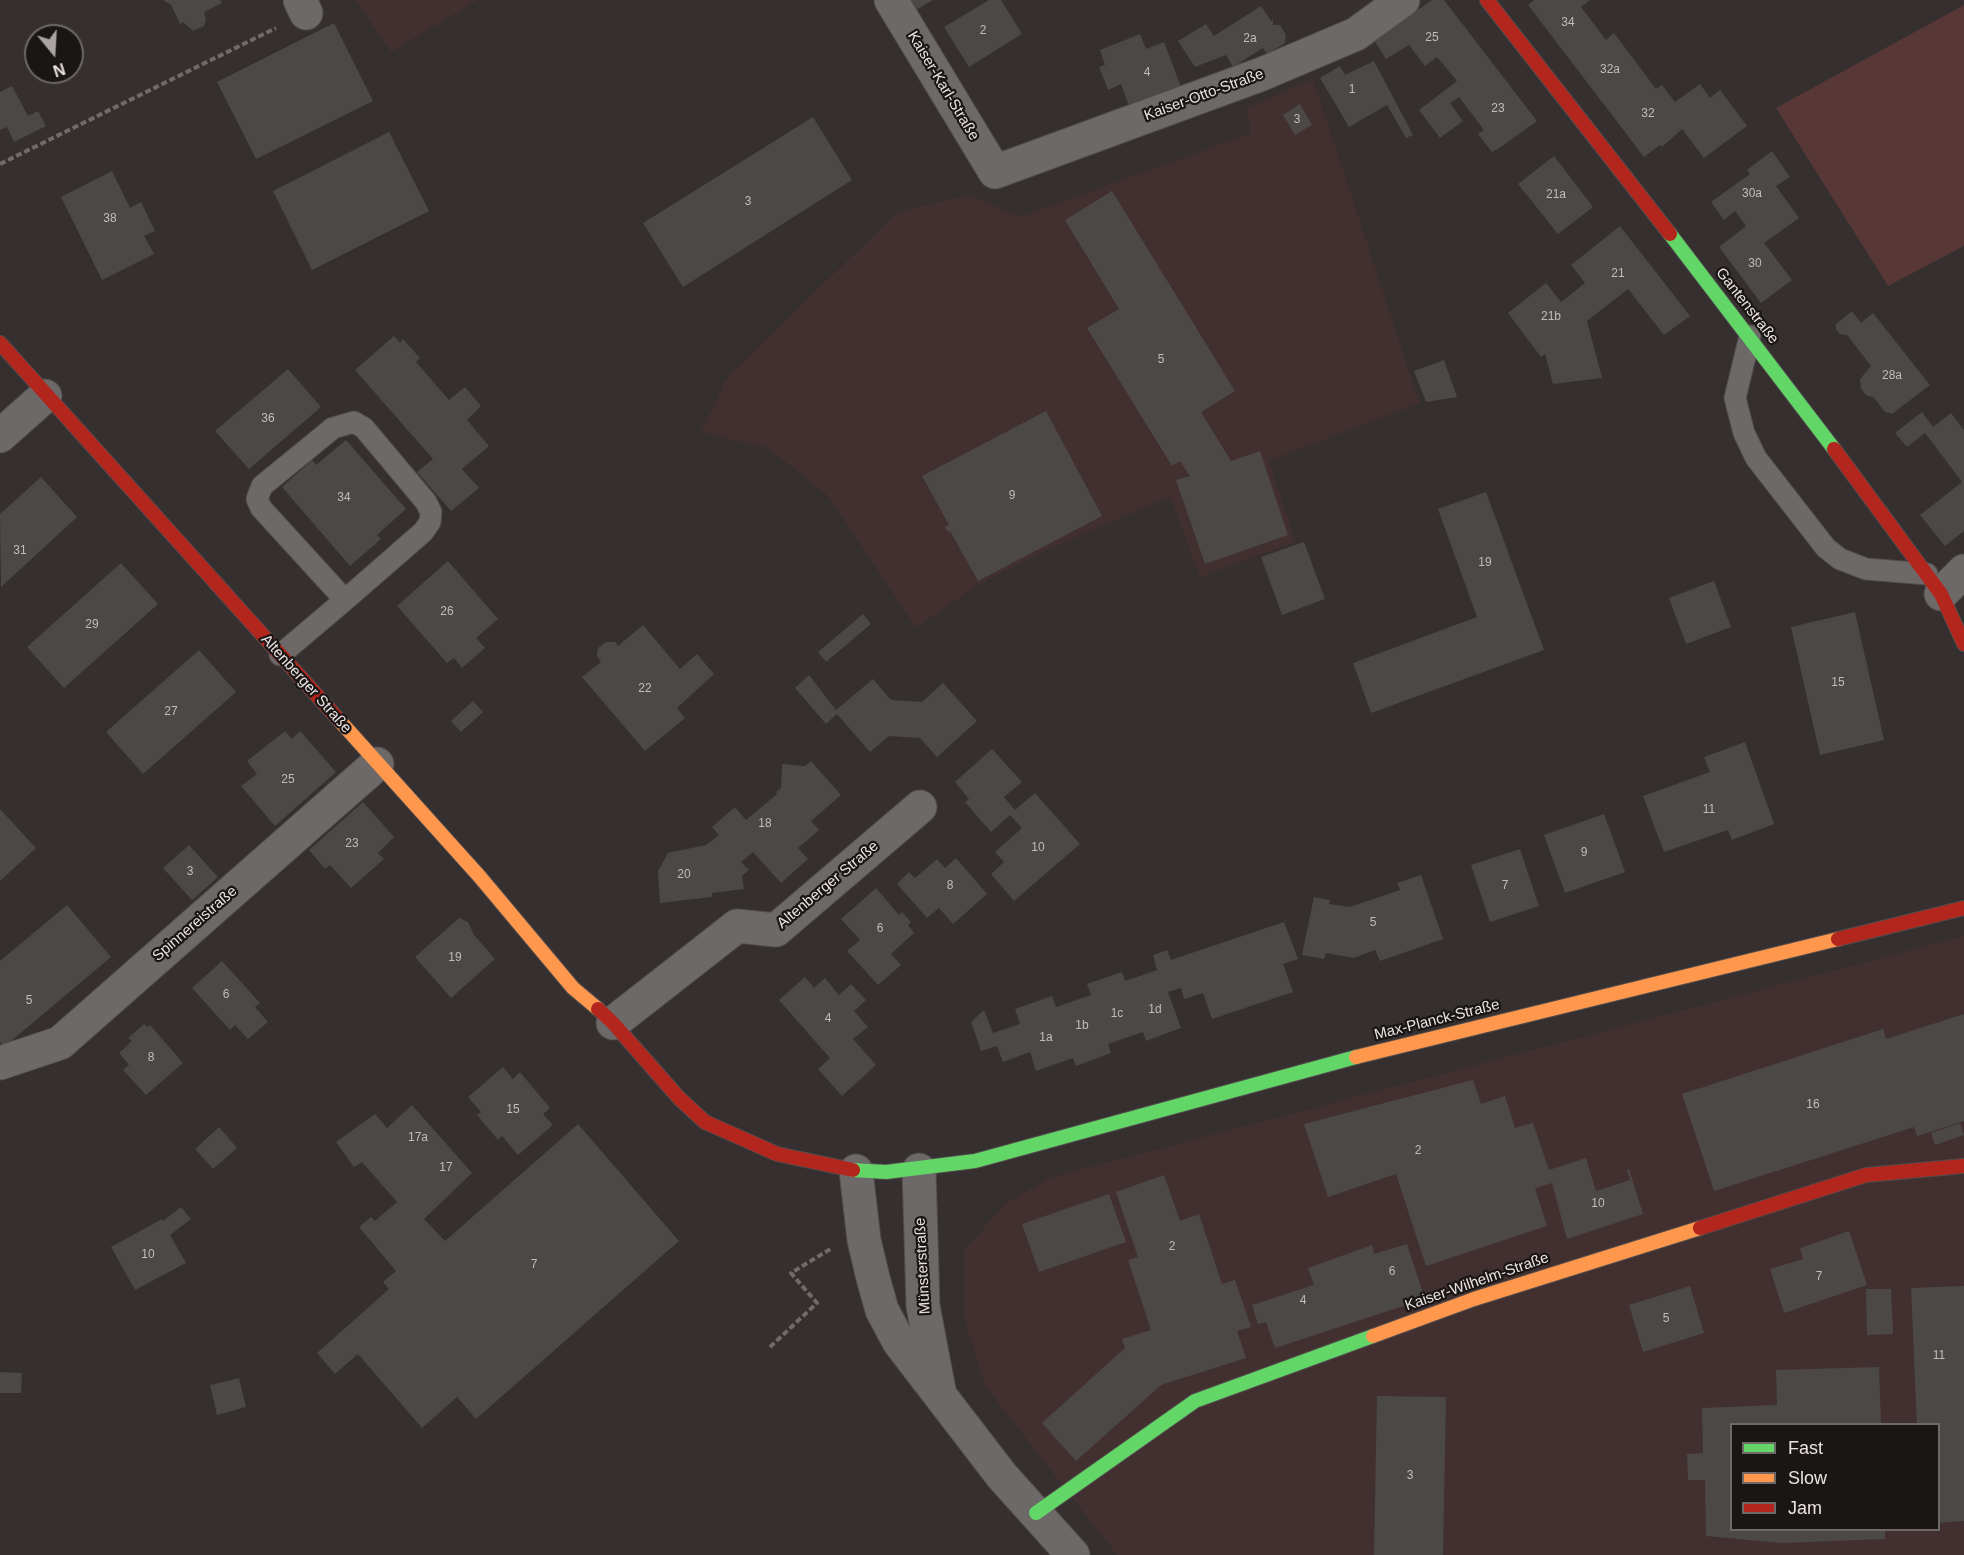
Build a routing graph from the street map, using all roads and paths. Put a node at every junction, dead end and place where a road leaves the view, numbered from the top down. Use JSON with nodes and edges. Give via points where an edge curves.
{"nodes":[{"id":1,"x":891,"y":0,"type":"edge"},
{"id":2,"x":1403,"y":0,"type":"edge"},
{"id":3,"x":1490,"y":1,"type":"edge"},
{"id":4,"x":303,"y":6,"type":"edge"},
{"id":5,"x":0,"y":164,"type":"edge"},
{"id":6,"x":995,"y":172,"type":"joint"},
{"id":7,"x":1750,"y":336,"type":"junction"},
{"id":8,"x":0,"y":343,"type":"edge"},
{"id":9,"x":45,"y":396,"type":"junction"},
{"id":10,"x":0,"y":436,"type":"edge"},
{"id":11,"x":1964,"y":571,"type":"edge"},
{"id":12,"x":1934,"y":584,"type":"junction"},
{"id":13,"x":345,"y":600,"type":"junction"},
{"id":14,"x":1964,"y":644,"type":"edge"},
{"id":15,"x":280,"y":655,"type":"junction"},
{"id":16,"x":377,"y":764,"type":"junction"},
{"id":17,"x":920,"y":807,"type":"dead end"},
{"id":18,"x":1964,"y":909,"type":"edge"},
{"id":19,"x":613,"y":1023,"type":"junction"},
{"id":20,"x":0,"y":1063,"type":"edge"},
{"id":21,"x":1964,"y":1166,"type":"edge"},
{"id":22,"x":919,"y":1170,"type":"junction"},
{"id":23,"x":856,"y":1171,"type":"junction"},
{"id":24,"x":864,"y":1239,"type":"junction"},
{"id":25,"x":770,"y":1347,"type":"dead end"},
{"id":26,"x":940,"y":1397,"type":"junction"},
{"id":27,"x":1036,"y":1513,"type":"junction"},
{"id":28,"x":1073,"y":1555,"type":"edge"}],
"edges":[{"from":1,"to":6,"type":"street","name":"Kaiser-Karl-Straße"},
{"from":2,"to":6,"type":"street","name":"Kaiser-Otto-Straße","via":[[1356,34],[1262,74]]},
{"from":3,"to":7,"type":"main road","name":"Gantenstraße"},
{"from":4,"to":5,"type":"path"},
{"from":7,"to":12,"type":"main road","name":"Gantenstraße"},
{"from":7,"to":12,"type":"lane","via":[[1735,398],[1744,433],[1756,458],[1826,548],[1840,559]]},
{"from":8,"to":9,"type":"main road","name":"Altenberger Straße"},
{"from":9,"to":10,"type":"street"},
{"from":9,"to":15,"type":"main road","name":"Altenberger Straße"},
{"from":11,"to":12,"type":"street"},
{"from":12,"to":14,"type":"main road","name":"Gantenstraße"},
{"from":13,"to":13,"type":"lane","via":[[423,532],[431,512],[364,428],[354,422],[333,428],[262,486],[257,500]]},
{"from":13,"to":15,"type":"lane"},
{"from":15,"to":16,"type":"main road","name":"Altenberger Straße"},
{"from":16,"to":19,"type":"main road","name":"Altenberger Straße","via":[[573,988]]},
{"from":16,"to":20,"type":"street","name":"Spinnereistraße","via":[[60,1043]]},
{"from":17,"to":19,"type":"street","name":"Altenberger Straße","via":[[776,930],[736,926]]},
{"from":18,"to":22,"type":"main road","name":"Max-Planck-Straße","via":[[1339,1061],[975,1161]]},
{"from":19,"to":23,"type":"main road","name":"Altenberger Straße","via":[[705,1122],[777,1154]]},
{"from":21,"to":27,"type":"main road","name":"Kaiser-Wilhelm-Straße","via":[[1866,1175],[1474,1299],[1195,1401]]},
{"from":22,"to":23,"type":"main road","name":"Altenberger Straße"},
{"from":22,"to":26,"type":"street","name":"Münsterstraße","via":[[923,1306]]},
{"from":23,"to":24,"type":"street","name":"Münsterstraße"},
{"from":24,"to":25,"type":"path","via":[[847,1238],[791,1273],[817,1303]]},
{"from":24,"to":26,"type":"street","name":"Münsterstraße","via":[[882,1310],[898,1342]]},
{"from":26,"to":27,"type":"street","name":"Münsterstraße"},
{"from":27,"to":28,"type":"street","name":"Münsterstraße"}]}
